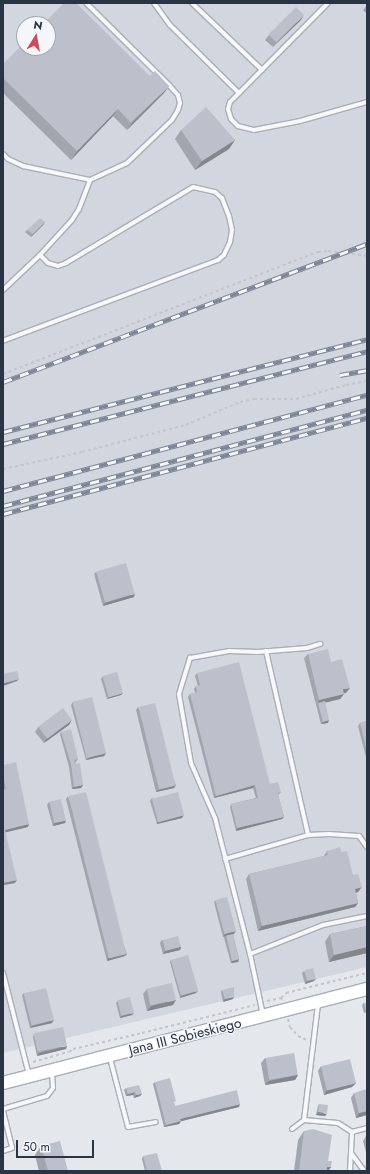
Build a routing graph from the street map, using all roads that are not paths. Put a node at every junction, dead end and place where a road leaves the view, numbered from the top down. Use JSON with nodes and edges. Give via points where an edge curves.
{"nodes":[{"id":1,"x":86,"y":3,"type":"edge"},
{"id":2,"x":154,"y":3,"type":"edge"},
{"id":3,"x":192,"y":3,"type":"edge"},
{"id":4,"x":328,"y":3,"type":"edge"},
{"id":5,"x":262,"y":70,"type":"junction"},
{"id":6,"x":239,"y":93,"type":"junction"},
{"id":7,"x":367,"y":102,"type":"edge"},
{"id":8,"x":3,"y":154,"type":"edge"},
{"id":9,"x":90,"y":180,"type":"junction"},
{"id":10,"x":40,"y":255,"type":"junction"},
{"id":11,"x":3,"y":290,"type":"edge"},
{"id":12,"x":3,"y":341,"type":"edge"},
{"id":13,"x":320,"y":644,"type":"dead end"},
{"id":14,"x":266,"y":651,"type":"junction"},
{"id":15,"x":308,"y":835,"type":"junction"},
{"id":16,"x":367,"y":847,"type":"edge"},
{"id":17,"x":224,"y":859,"type":"junction"},
{"id":18,"x":367,"y":916,"type":"edge"},
{"id":19,"x":250,"y":954,"type":"junction"},
{"id":20,"x":3,"y":973,"type":"edge"},
{"id":21,"x":367,"y":989,"type":"edge"},
{"id":22,"x":318,"y":1002,"type":"junction"},
{"id":23,"x":263,"y":1016,"type":"junction"},
{"id":24,"x":109,"y":1056,"type":"junction"},
{"id":25,"x":52,"y":1070,"type":"junction"},
{"id":26,"x":29,"y":1076,"type":"junction"},
{"id":27,"x":3,"y":1082,"type":"edge"},
{"id":28,"x":3,"y":1110,"type":"edge"},
{"id":29,"x":304,"y":1120,"type":"junction"},
{"id":30,"x":156,"y":1122,"type":"dead end"},
{"id":31,"x":367,"y":1128,"type":"edge"},
{"id":32,"x":292,"y":1129,"type":"dead end"},
{"id":33,"x":352,"y":1132,"type":"junction"},
{"id":34,"x":3,"y":1150,"type":"edge"},
{"id":35,"x":351,"y":1153,"type":"junction"},
{"id":36,"x":350,"y":1171,"type":"edge"},
{"id":37,"x":364,"y":1171,"type":"edge"}],
"edges":[{"from":1,"to":9,"type":"lane","via":[[170,86],[178,95],[180,103],[172,120],[127,163]]},
{"from":2,"to":6,"type":"lane","via":[[170,25]]},
{"from":3,"to":5,"type":"lane"},
{"from":4,"to":5,"type":"lane"},
{"from":5,"to":6,"type":"lane"},
{"from":6,"to":7,"type":"lane","via":[[230,102],[228,109],[231,119],[238,126],[254,130],[300,121]]},
{"from":8,"to":9,"type":"lane","via":[[23,166]]},
{"from":9,"to":10,"type":"lane","via":[[72,220]]},
{"from":10,"to":11,"type":"lane"},
{"from":10,"to":12,"type":"lane","via":[[48,263],[58,266],[66,263],[193,187],[215,192],[222,198],[232,230],[224,255],[218,260]]},
{"from":13,"to":14,"type":"lane","via":[[307,648]]},
{"from":14,"to":15,"type":"lane"},
{"from":14,"to":17,"type":"lane","via":[[229,651],[190,658],[180,694],[191,763],[215,818]]},
{"from":15,"to":16,"type":"lane","via":[[359,836]]},
{"from":15,"to":17,"type":"lane"},
{"from":17,"to":19,"type":"lane"},
{"from":18,"to":19,"type":"lane","via":[[324,925]]},
{"from":19,"to":23,"type":"lane"},
{"from":20,"to":26,"type":"lane"},
{"from":21,"to":22,"type":"main road","name":"Jana III Sobieskiego"},
{"from":22,"to":23,"type":"main road","name":"Jana III Sobieskiego"},
{"from":22,"to":29,"type":"lane"},
{"from":23,"to":24,"type":"main road","name":"Jana III Sobieskiego"},
{"from":24,"to":25,"type":"main road","name":"Jana III Sobieskiego"},
{"from":24,"to":30,"type":"lane","via":[[128,1127]]},
{"from":25,"to":26,"type":"main road","name":"Jana III Sobieskiego"},
{"from":25,"to":28,"type":"lane","via":[[53,1088],[48,1096]]},
{"from":26,"to":27,"type":"main road","name":"Jana III Sobieskiego"},
{"from":28,"to":34,"type":"lane","via":[[12,1148]]},
{"from":29,"to":32,"type":"lane"},
{"from":29,"to":33,"type":"lane","via":[[338,1123]]},
{"from":31,"to":33,"type":"lane"},
{"from":33,"to":35,"type":"lane"},
{"from":35,"to":36,"type":"lane"},
{"from":35,"to":37,"type":"lane"}]}
